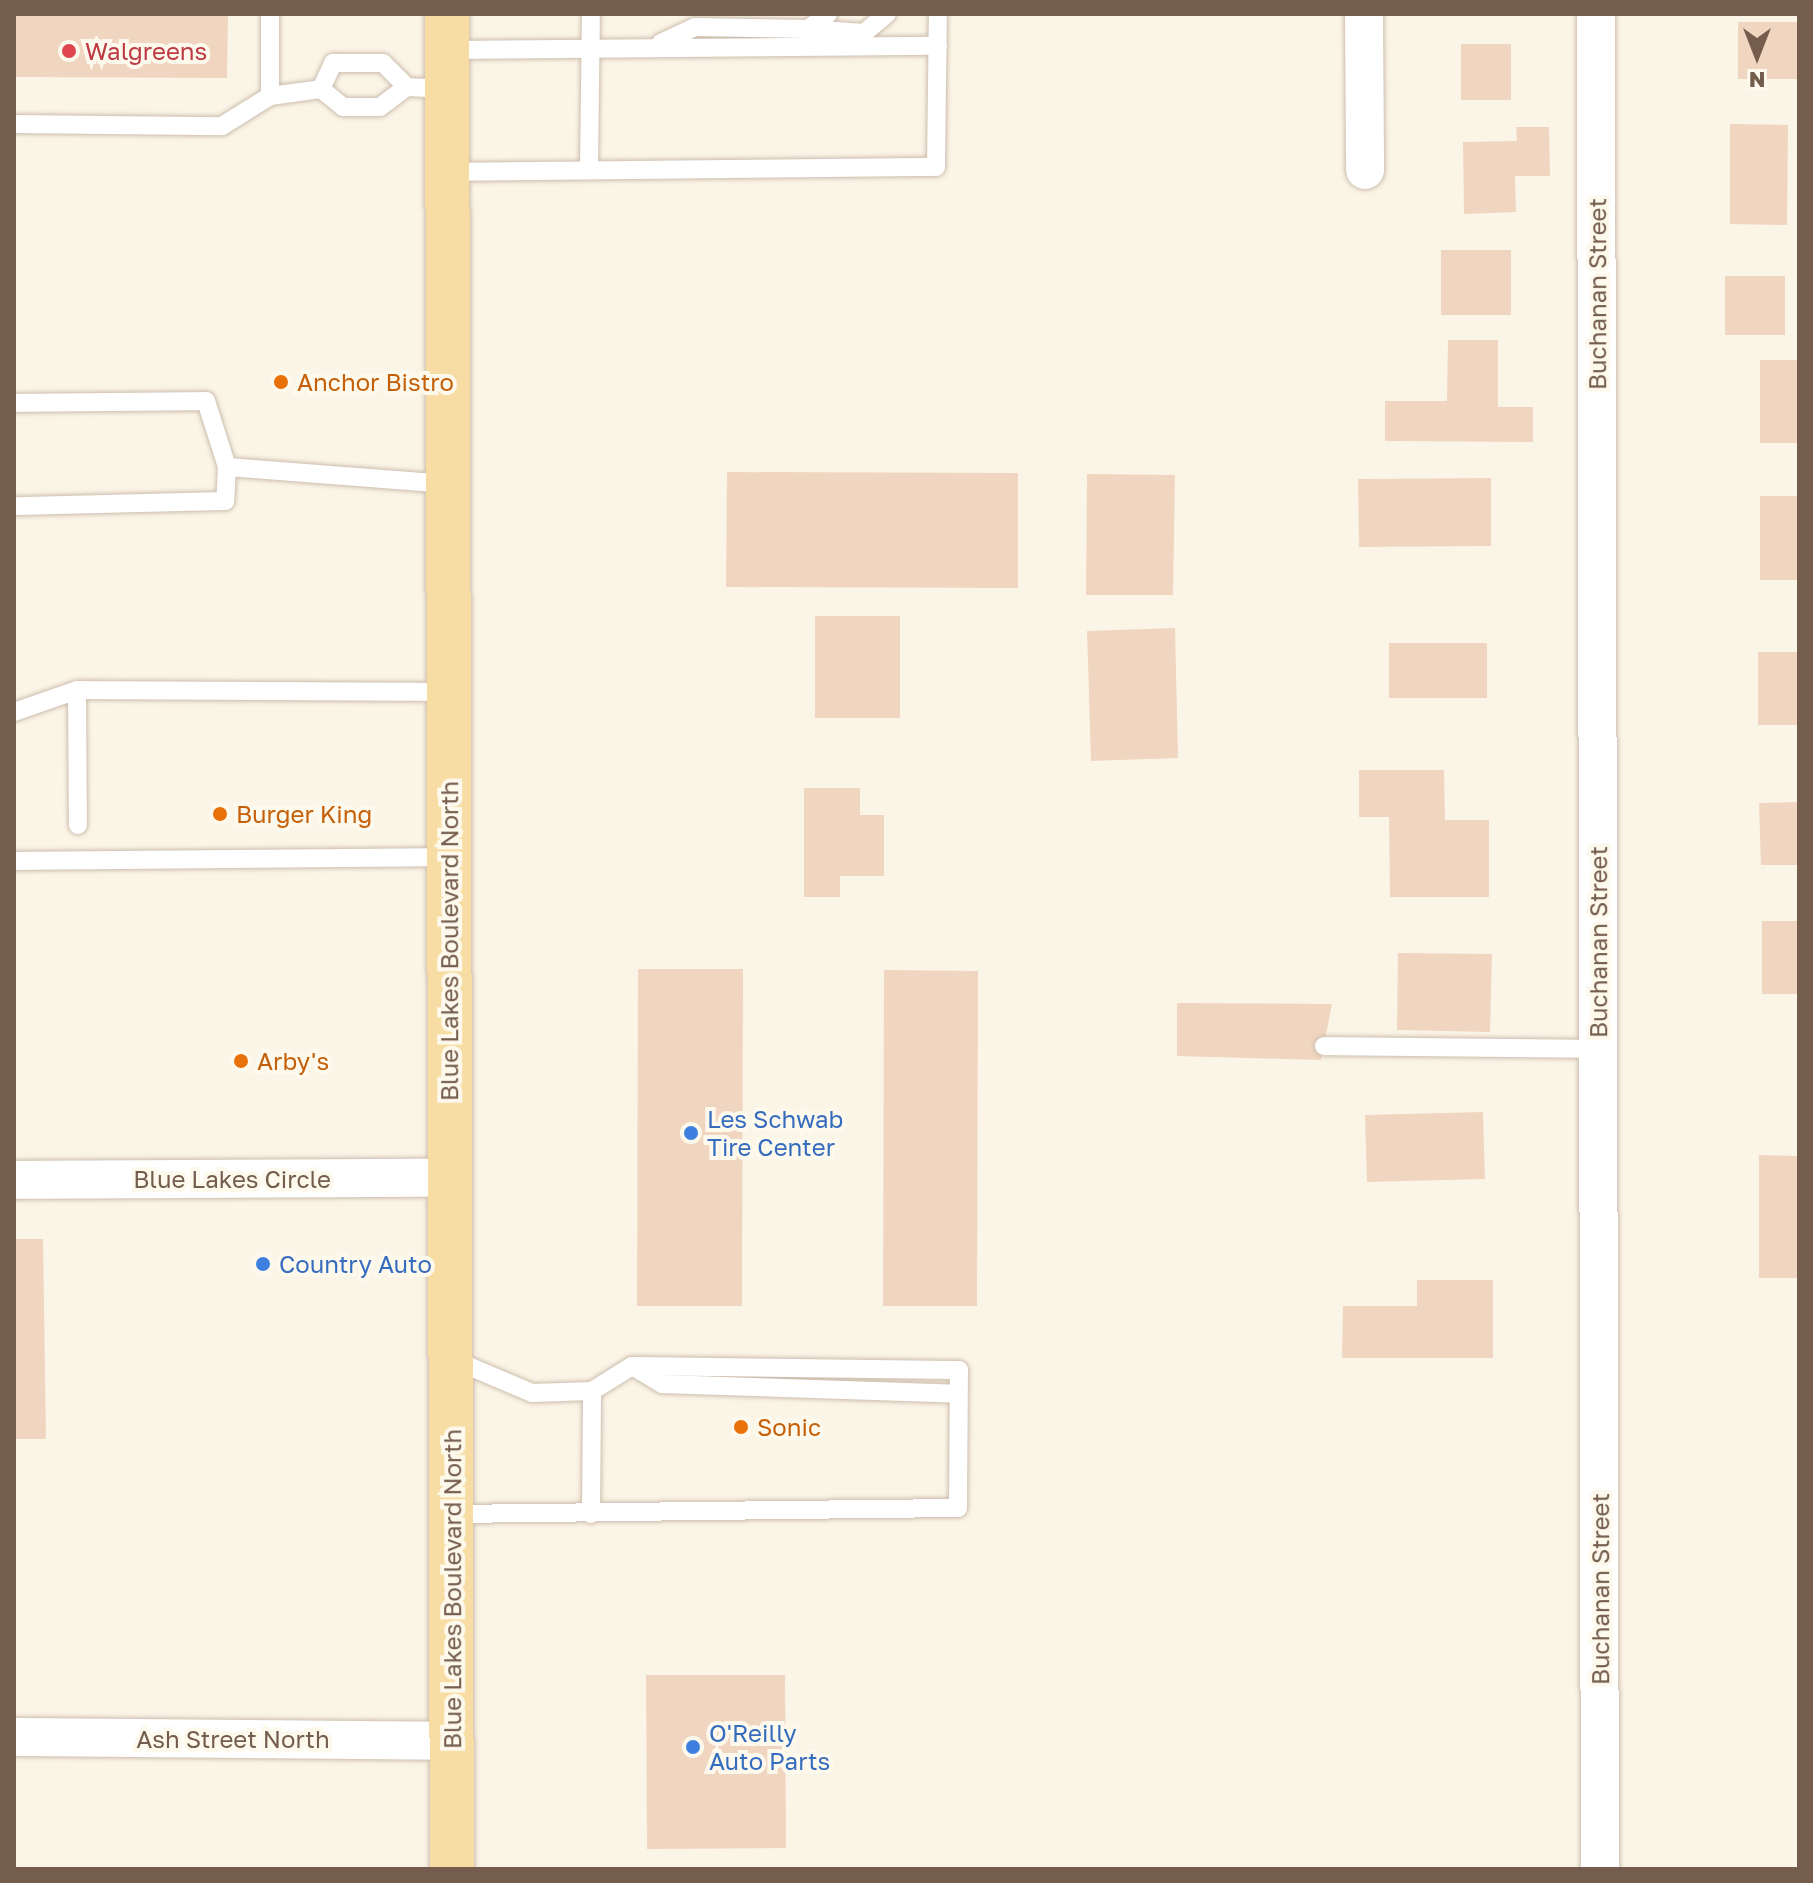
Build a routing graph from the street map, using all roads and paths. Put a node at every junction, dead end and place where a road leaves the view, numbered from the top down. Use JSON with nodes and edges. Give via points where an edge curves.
{"nodes":[{"id":1,"x":270,"y":14,"type":"edge"},
{"id":2,"x":591,"y":14,"type":"edge"},
{"id":3,"x":828,"y":14,"type":"edge"},
{"id":4,"x":887,"y":14,"type":"edge"},
{"id":5,"x":938,"y":14,"type":"edge"},
{"id":6,"x":1364,"y":14,"type":"edge"},
{"id":7,"x":1596,"y":14,"type":"edge"},
{"id":8,"x":808,"y":29,"type":"junction"},
{"id":9,"x":594,"y":45,"type":"junction"},
{"id":10,"x":655,"y":46,"type":"junction"},
{"id":11,"x":938,"y":46,"type":"junction"},
{"id":12,"x":437,"y":60,"type":"edge"},
{"id":13,"x":321,"y":89,"type":"junction"},
{"id":14,"x":270,"y":96,"type":"junction"},
{"id":15,"x":14,"y":124,"type":"edge"},
{"id":16,"x":589,"y":169,"type":"junction"},
{"id":17,"x":1365,"y":170,"type":"dead end"},
{"id":18,"x":448,"y":172,"type":"junction"},
{"id":19,"x":14,"y":403,"type":"edge"},
{"id":20,"x":227,"y":467,"type":"junction"},
{"id":21,"x":448,"y":484,"type":"junction"},
{"id":22,"x":14,"y":506,"type":"edge"},
{"id":23,"x":77,"y":690,"type":"junction"},
{"id":24,"x":448,"y":692,"type":"junction"},
{"id":25,"x":14,"y":712,"type":"edge"},
{"id":26,"x":78,"y":825,"type":"dead end"},
{"id":27,"x":451,"y":857,"type":"junction"},
{"id":28,"x":14,"y":861,"type":"edge"},
{"id":29,"x":1324,"y":1046,"type":"dead end"},
{"id":30,"x":1598,"y":1049,"type":"junction"},
{"id":31,"x":450,"y":1178,"type":"junction"},
{"id":32,"x":14,"y":1180,"type":"edge"},
{"id":33,"x":452,"y":1359,"type":"junction"},
{"id":34,"x":592,"y":1391,"type":"junction"},
{"id":35,"x":451,"y":1514,"type":"junction"},
{"id":36,"x":591,"y":1514,"type":"junction"},
{"id":37,"x":14,"y":1737,"type":"edge"},
{"id":38,"x":452,"y":1741,"type":"junction"},
{"id":39,"x":452,"y":1869,"type":"edge"},
{"id":40,"x":1600,"y":1869,"type":"edge"}],
"edges":[{"from":1,"to":14,"type":"lane"},
{"from":2,"to":9,"type":"lane"},
{"from":3,"to":8,"type":"lane"},
{"from":4,"to":8,"type":"lane","via":[[864,33]]},
{"from":5,"to":11,"type":"lane"},
{"from":6,"to":17,"type":"street"},
{"from":7,"to":30,"type":"street","name":"Buchanan Street"},
{"from":8,"to":10,"type":"lane","via":[[695,27]]},
{"from":9,"to":10,"type":"lane"},
{"from":9,"to":12,"type":"lane"},
{"from":9,"to":16,"type":"lane"},
{"from":10,"to":11,"type":"lane"},
{"from":11,"to":16,"type":"lane","via":[[936,167]]},
{"from":12,"to":13,"type":"lane","via":[[333,63]]},
{"from":12,"to":13,"type":"lane","via":[[380,107],[343,107]]},
{"from":12,"to":18,"type":"main road","name":"Blue Lakes Boulevard North"},
{"from":13,"to":14,"type":"lane"},
{"from":14,"to":15,"type":"lane","via":[[222,126]]},
{"from":16,"to":18,"type":"lane"},
{"from":18,"to":21,"type":"main road","name":"Blue Lakes Boulevard North"},
{"from":19,"to":20,"type":"lane","via":[[206,401]]},
{"from":20,"to":21,"type":"lane"},
{"from":20,"to":22,"type":"lane","via":[[225,501]]},
{"from":21,"to":24,"type":"main road","name":"Blue Lakes Boulevard North"},
{"from":23,"to":24,"type":"lane"},
{"from":23,"to":25,"type":"lane"},
{"from":23,"to":26,"type":"lane"},
{"from":24,"to":27,"type":"main road","name":"Blue Lakes Boulevard North"},
{"from":27,"to":28,"type":"lane"},
{"from":27,"to":31,"type":"main road","name":"Blue Lakes Boulevard North"},
{"from":29,"to":30,"type":"lane"},
{"from":30,"to":40,"type":"street","name":"Buchanan Street"},
{"from":31,"to":32,"type":"street","name":"Blue Lakes Circle"},
{"from":31,"to":33,"type":"main road","name":"Blue Lakes Boulevard North"},
{"from":33,"to":34,"type":"lane","via":[[532,1393]]},
{"from":33,"to":35,"type":"main road","name":"Blue Lakes Boulevard North"},
{"from":34,"to":36,"type":"lane"},
{"from":34,"to":36,"type":"lane","via":[[632,1366],[959,1370],[958,1508]]},
{"from":35,"to":36,"type":"lane"},
{"from":35,"to":38,"type":"main road","name":"Blue Lakes Boulevard North"},
{"from":37,"to":38,"type":"street","name":"Ash Street North"},
{"from":38,"to":39,"type":"main road","name":"Blue Lakes Boulevard North"}]}
